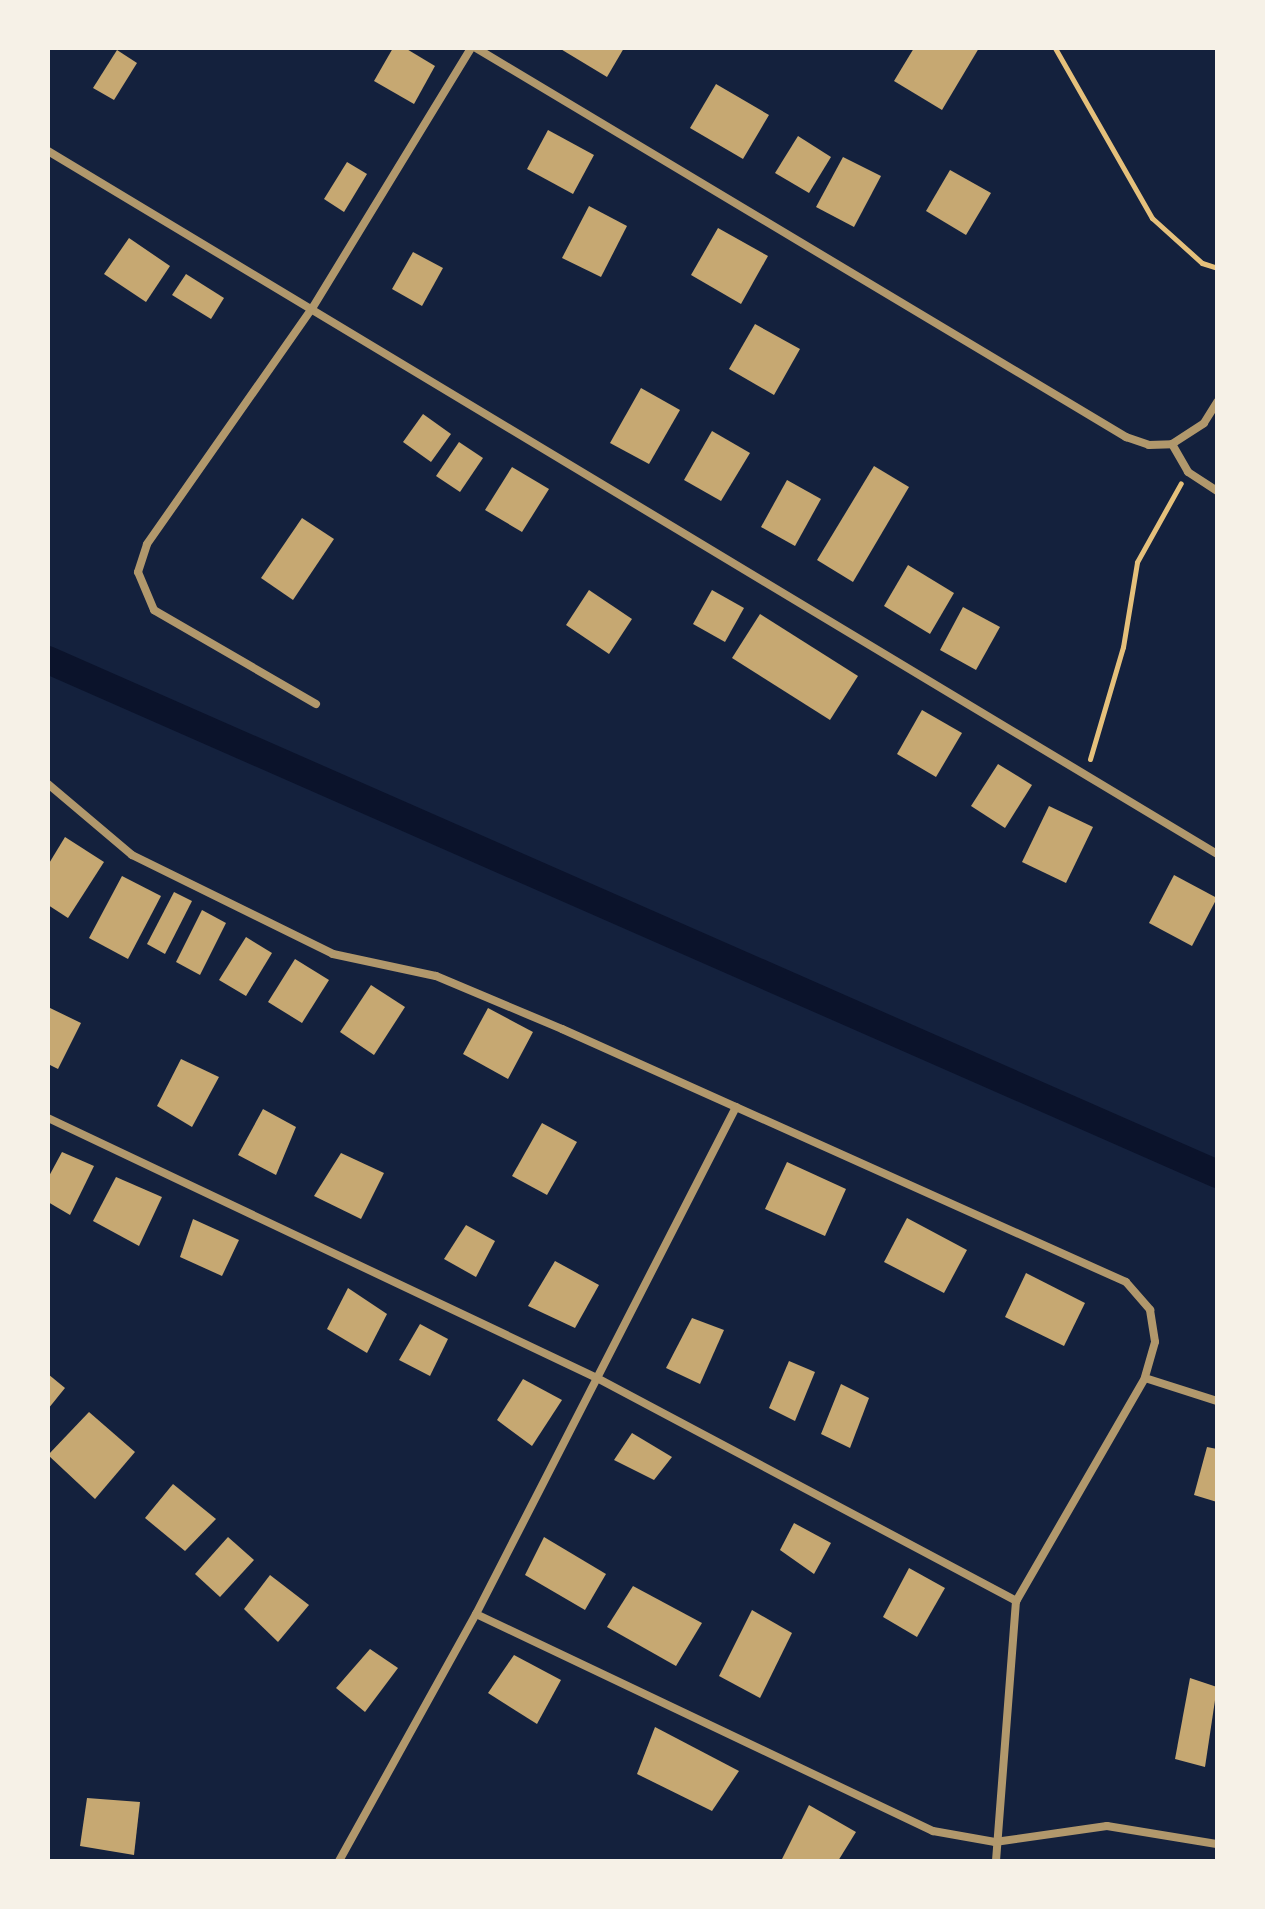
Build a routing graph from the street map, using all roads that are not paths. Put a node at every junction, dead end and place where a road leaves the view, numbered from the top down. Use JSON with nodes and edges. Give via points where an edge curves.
{"nodes":[{"id":1,"x":474,"y":48,"type":"edge"},
{"id":2,"x":48,"y":151,"type":"edge"},
{"id":3,"x":313,"y":307,"type":"junction"},
{"id":4,"x":1217,"y":402,"type":"edge"},
{"id":5,"x":1172,"y":444,"type":"junction"},
{"id":6,"x":1217,"y":491,"type":"edge"},
{"id":7,"x":316,"y":704,"type":"dead end"},
{"id":8,"x":48,"y":784,"type":"edge"},
{"id":9,"x":1217,"y":854,"type":"edge"},
{"id":10,"x":736,"y":1107,"type":"junction"},
{"id":11,"x":48,"y":1118,"type":"edge"},
{"id":12,"x":597,"y":1378,"type":"junction"},
{"id":13,"x":1145,"y":1378,"type":"junction"},
{"id":14,"x":1217,"y":1401,"type":"edge"},
{"id":15,"x":1016,"y":1601,"type":"junction"},
{"id":16,"x":476,"y":1614,"type":"junction"},
{"id":17,"x":995,"y":1842,"type":"junction"},
{"id":18,"x":1217,"y":1844,"type":"edge"},
{"id":19,"x":339,"y":1861,"type":"edge"},
{"id":20,"x":996,"y":1861,"type":"edge"}],
"edges":[{"from":1,"to":3,"type":"street"},
{"from":1,"to":5,"type":"street","via":[[1126,437],[1149,445]]},
{"from":2,"to":3,"type":"street"},
{"from":3,"to":7,"type":"street","via":[[147,544],[138,572],[154,610]]},
{"from":3,"to":9,"type":"street"},
{"from":4,"to":5,"type":"street","via":[[1204,423]]},
{"from":5,"to":6,"type":"street","via":[[1188,472]]},
{"from":8,"to":10,"type":"street","via":[[132,855],[333,954],[436,976]]},
{"from":10,"to":12,"type":"street"},
{"from":10,"to":13,"type":"street","via":[[1126,1282],[1150,1310],[1155,1342]]},
{"from":11,"to":12,"type":"street"},
{"from":12,"to":15,"type":"street"},
{"from":12,"to":16,"type":"street"},
{"from":13,"to":14,"type":"street"},
{"from":13,"to":15,"type":"street"},
{"from":15,"to":17,"type":"street"},
{"from":16,"to":17,"type":"street","via":[[933,1831]]},
{"from":16,"to":19,"type":"street"},
{"from":17,"to":18,"type":"street","via":[[1107,1826]]},
{"from":17,"to":20,"type":"street"}]}
